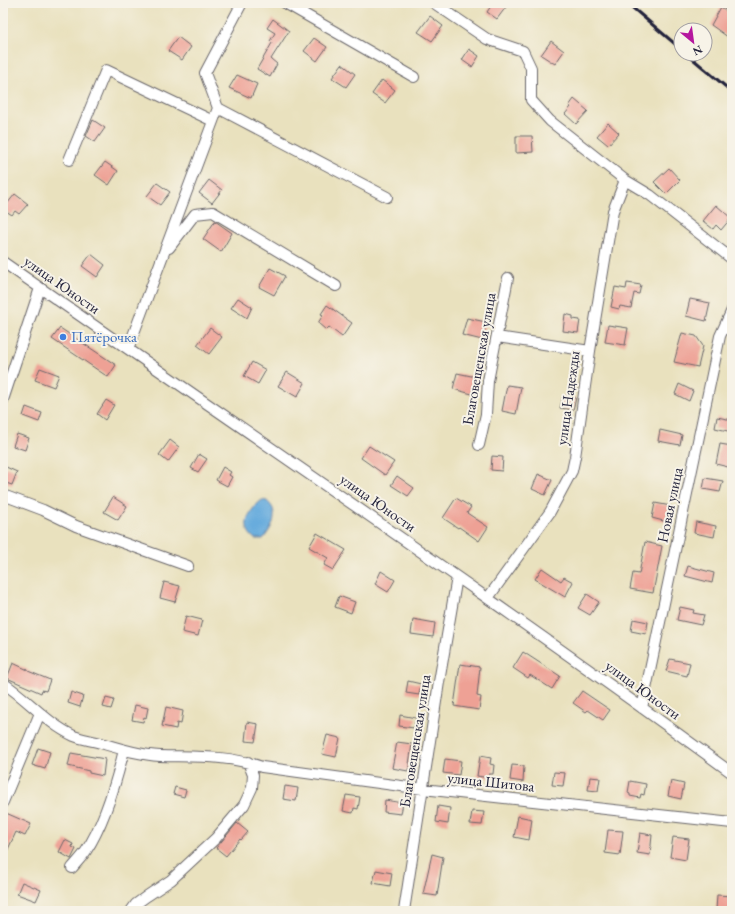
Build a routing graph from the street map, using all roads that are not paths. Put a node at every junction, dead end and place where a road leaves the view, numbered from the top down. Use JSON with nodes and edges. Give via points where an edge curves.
{"nodes":[{"id":1,"x":242,"y":3,"type":"edge"},
{"id":2,"x":285,"y":3,"type":"edge"},
{"id":3,"x":434,"y":3,"type":"edge"},
{"id":4,"x":414,"y":77,"type":"dead end"},
{"id":5,"x":218,"y":108,"type":"junction"},
{"id":6,"x":213,"y":121,"type":"junction"},
{"id":7,"x":69,"y":160,"type":"dead end"},
{"id":8,"x":625,"y":180,"type":"junction"},
{"id":9,"x":387,"y":197,"type":"dead end"},
{"id":10,"x":162,"y":257,"type":"junction"},
{"id":11,"x":732,"y":259,"type":"edge"},
{"id":12,"x":3,"y":262,"type":"edge"},
{"id":13,"x":508,"y":278,"type":"dead end"},
{"id":14,"x":336,"y":286,"type":"dead end"},
{"id":15,"x":40,"y":288,"type":"junction"},
{"id":16,"x":732,"y":310,"type":"edge"},
{"id":17,"x":497,"y":338,"type":"junction"},
{"id":18,"x":128,"y":349,"type":"junction"},
{"id":19,"x":590,"y":351,"type":"junction"},
{"id":20,"x":3,"y":400,"type":"edge"},
{"id":21,"x":479,"y":445,"type":"dead end"},
{"id":22,"x":3,"y":495,"type":"edge"},
{"id":23,"x":188,"y":566,"type":"dead end"},
{"id":24,"x":458,"y":577,"type":"junction"},
{"id":25,"x":488,"y":598,"type":"junction"},
{"id":26,"x":3,"y":683,"type":"edge"},
{"id":27,"x":642,"y":708,"type":"junction"},
{"id":28,"x":40,"y":713,"type":"junction"},
{"id":29,"x":124,"y":750,"type":"junction"},
{"id":30,"x":248,"y":762,"type":"junction"},
{"id":31,"x":732,"y":773,"type":"edge"},
{"id":32,"x":423,"y":789,"type":"junction"},
{"id":33,"x":3,"y":802,"type":"edge"},
{"id":34,"x":732,"y":823,"type":"edge"},
{"id":35,"x":72,"y":868,"type":"dead end"},
{"id":36,"x":131,"y":911,"type":"edge"},
{"id":37,"x":404,"y":911,"type":"edge"}],
"edges":[{"from":1,"to":5,"type":"street","via":[[205,73]]},
{"from":2,"to":4,"type":"street"},
{"from":3,"to":8,"type":"street","via":[[488,39],[523,51],[531,68],[531,100],[550,121]]},
{"from":5,"to":6,"type":"street"},
{"from":5,"to":9,"type":"street"},
{"from":6,"to":7,"type":"street","via":[[106,70]]},
{"from":6,"to":10,"type":"street"},
{"from":8,"to":11,"type":"street","via":[[650,195]]},
{"from":8,"to":19,"type":"street","name":"улица Надежды","via":[[613,211]]},
{"from":10,"to":14,"type":"street","via":[[195,214],[213,212]]},
{"from":10,"to":18,"type":"street"},
{"from":12,"to":15,"type":"street","name":"улица Юности"},
{"from":13,"to":17,"type":"street","name":"Благовещенская улица"},
{"from":15,"to":18,"type":"street","name":"улица Юности"},
{"from":15,"to":20,"type":"street"},
{"from":16,"to":27,"type":"street","name":"Новая улица","via":[[720,336]]},
{"from":17,"to":19,"type":"street"},
{"from":17,"to":21,"type":"street","name":"Благовещенская улица"},
{"from":18,"to":24,"type":"street","name":"улица Юности"},
{"from":19,"to":25,"type":"street","name":"улица Надежды","via":[[572,470],[550,512]]},
{"from":22,"to":23,"type":"street","via":[[76,526]]},
{"from":24,"to":25,"type":"street","name":"улица Юности"},
{"from":24,"to":32,"type":"street","name":"Благовещенская улица"},
{"from":25,"to":27,"type":"street","name":"улица Юности"},
{"from":26,"to":28,"type":"street","name":"улица Шитова"},
{"from":27,"to":31,"type":"street","name":"улица Юности"},
{"from":28,"to":29,"type":"street","name":"улица Шитова","via":[[53,724],[75,736]]},
{"from":28,"to":33,"type":"street"},
{"from":29,"to":30,"type":"street","name":"улица Шитова","via":[[158,756],[211,756]]},
{"from":29,"to":35,"type":"street","via":[[109,803],[86,850]]},
{"from":30,"to":32,"type":"street","name":"улица Шитова","via":[[262,767]]},
{"from":30,"to":36,"type":"street","via":[[253,775],[252,788],[244,805],[216,838],[171,880],[146,896]]},
{"from":32,"to":34,"type":"street","name":"улица Шитова"},
{"from":32,"to":37,"type":"street","name":"Благовещенская улица"}]}
